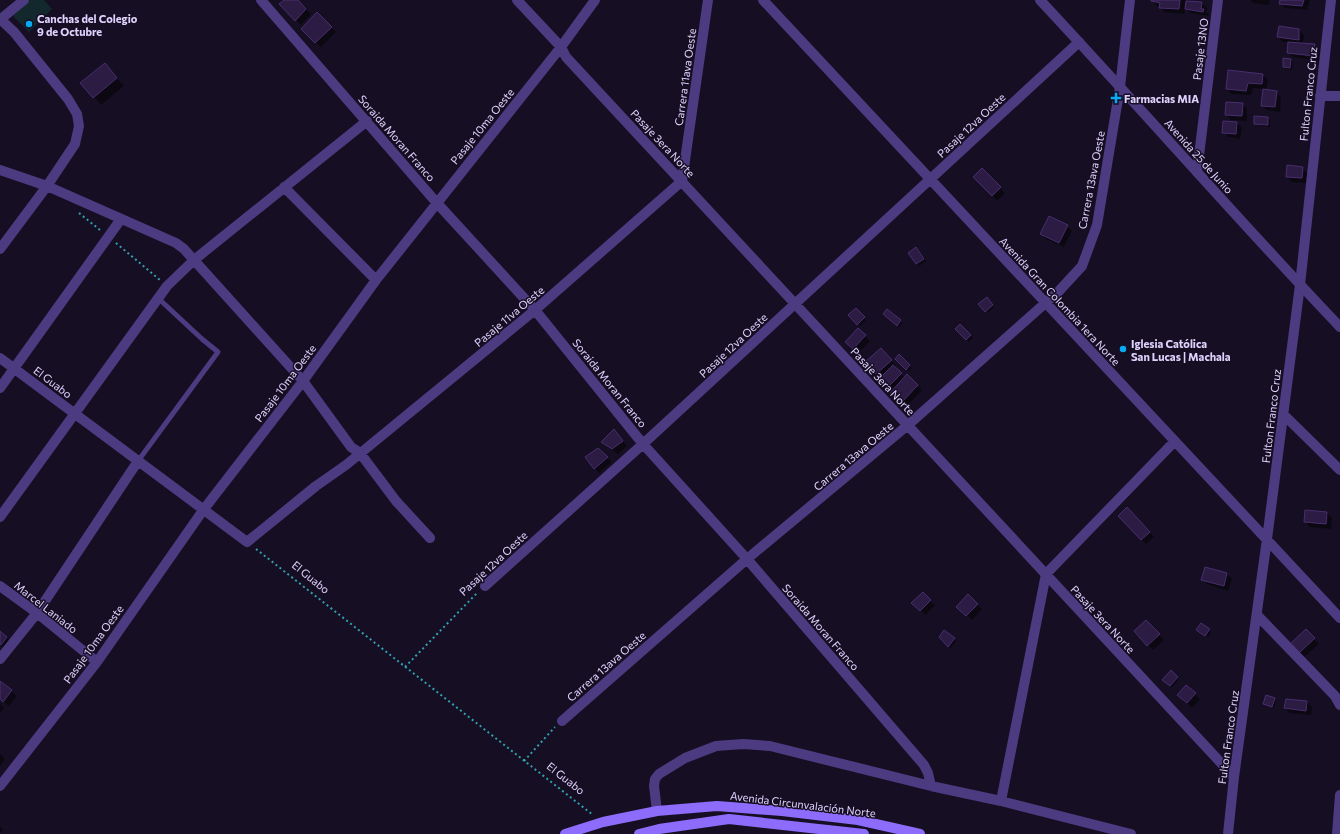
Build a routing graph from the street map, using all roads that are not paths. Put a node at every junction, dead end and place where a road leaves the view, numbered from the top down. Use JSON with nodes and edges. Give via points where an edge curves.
{"nodes":[{"id":1,"x":24,"y":0,"type":"edge"},
{"id":2,"x":261,"y":0,"type":"edge"},
{"id":3,"x":517,"y":0,"type":"edge"},
{"id":4,"x":595,"y":0,"type":"edge"},
{"id":5,"x":708,"y":0,"type":"edge"},
{"id":6,"x":762,"y":0,"type":"edge"},
{"id":7,"x":1040,"y":0,"type":"edge"},
{"id":8,"x":1130,"y":0,"type":"edge"},
{"id":9,"x":1218,"y":0,"type":"edge"},
{"id":10,"x":1331,"y":0,"type":"edge"},
{"id":11,"x":0,"y":19,"type":"edge"},
{"id":12,"x":1079,"y":42,"type":"junction"},
{"id":13,"x":562,"y":47,"type":"junction"},
{"id":14,"x":1120,"y":86,"type":"junction"},
{"id":15,"x":1320,"y":96,"type":"junction"},
{"id":16,"x":1340,"y":96,"type":"edge"},
{"id":17,"x":367,"y":121,"type":"junction"},
{"id":18,"x":0,"y":170,"type":"edge"},
{"id":19,"x":1198,"y":172,"type":"junction"},
{"id":20,"x":930,"y":180,"type":"junction"},
{"id":21,"x":682,"y":181,"type":"junction"},
{"id":22,"x":46,"y":186,"type":"junction"},
{"id":23,"x":284,"y":186,"type":"junction"},
{"id":24,"x":436,"y":202,"type":"junction"},
{"id":25,"x":121,"y":219,"type":"junction"},
{"id":26,"x":0,"y":249,"type":"edge"},
{"id":27,"x":194,"y":260,"type":"junction"},
{"id":28,"x":376,"y":280,"type":"junction"},
{"id":29,"x":1300,"y":285,"type":"junction"},
{"id":30,"x":159,"y":299,"type":"junction"},
{"id":31,"x":1046,"y":303,"type":"junction"},
{"id":32,"x":796,"y":304,"type":"junction"},
{"id":33,"x":535,"y":310,"type":"junction"},
{"id":34,"x":1340,"y":328,"type":"edge"},
{"id":35,"x":0,"y":358,"type":"edge"},
{"id":36,"x":14,"y":368,"type":"junction"},
{"id":37,"x":302,"y":381,"type":"junction"},
{"id":38,"x":0,"y":388,"type":"edge"},
{"id":39,"x":76,"y":414,"type":"junction"},
{"id":40,"x":1283,"y":414,"type":"junction"},
{"id":41,"x":908,"y":426,"type":"junction"},
{"id":42,"x":1175,"y":441,"type":"junction"},
{"id":43,"x":643,"y":444,"type":"junction"},
{"id":44,"x":360,"y":453,"type":"junction"},
{"id":45,"x":138,"y":461,"type":"junction"},
{"id":46,"x":1340,"y":470,"type":"edge"},
{"id":47,"x":204,"y":509,"type":"junction"},
{"id":48,"x":0,"y":517,"type":"edge"},
{"id":49,"x":430,"y":538,"type":"dead end"},
{"id":50,"x":1268,"y":540,"type":"junction"},
{"id":51,"x":247,"y":542,"type":"joint"},
{"id":52,"x":747,"y":559,"type":"junction"},
{"id":53,"x":1046,"y":574,"type":"junction"},
{"id":54,"x":0,"y":586,"type":"edge"},
{"id":55,"x":485,"y":586,"type":"road end"},
{"id":56,"x":37,"y":613,"type":"junction"},
{"id":57,"x":1257,"y":615,"type":"junction"},
{"id":58,"x":1340,"y":618,"type":"edge"},
{"id":59,"x":0,"y":659,"type":"edge"},
{"id":60,"x":97,"y":662,"type":"junction"},
{"id":61,"x":1340,"y":705,"type":"edge"},
{"id":62,"x":562,"y":721,"type":"road end"},
{"id":63,"x":1234,"y":777,"type":"junction"},
{"id":64,"x":0,"y":786,"type":"edge"},
{"id":65,"x":930,"y":786,"type":"junction"},
{"id":66,"x":1340,"y":795,"type":"edge"},
{"id":67,"x":1001,"y":801,"type":"junction"},
{"id":68,"x":657,"y":811,"type":"junction"},
{"id":69,"x":588,"y":831,"type":"edge"},
{"id":70,"x":565,"y":834,"type":"edge"},
{"id":71,"x":639,"y":834,"type":"edge"},
{"id":72,"x":864,"y":834,"type":"edge"},
{"id":73,"x":920,"y":834,"type":"edge"},
{"id":74,"x":1131,"y":834,"type":"edge"},
{"id":75,"x":1228,"y":834,"type":"edge"},
{"id":76,"x":1337,"y":834,"type":"edge"}],
"edges":[{"from":1,"to":11,"type":"street"},
{"from":2,"to":17,"type":"street","name":"Soraida Moran Franco"},
{"from":3,"to":13,"type":"street","name":"Pasaje 3era Norte"},
{"from":4,"to":13,"type":"street","name":"Pasaje 10ma Oeste"},
{"from":5,"to":21,"type":"street","name":"Carrera 11ava Oeste"},
{"from":6,"to":20,"type":"street","name":"Avenida Gran Colombia 1era Norte"},
{"from":7,"to":12,"type":"street","name":"Avenida 25 de Junio"},
{"from":8,"to":14,"type":"street","name":"Carrera 13ava Oeste"},
{"from":9,"to":19,"type":"street","name":"Pasaje 13NO"},
{"from":10,"to":15,"type":"street","name":"Fulton Franco Cruz"},
{"from":11,"to":22,"type":"street","via":[[14,32],[68,99],[77,114],[75,144]]},
{"from":12,"to":14,"type":"street","name":"Avenida 25 de Junio"},
{"from":12,"to":20,"type":"street","name":"Pasaje 12va Oeste"},
{"from":13,"to":21,"type":"street","name":"Pasaje 3era Norte","via":[[566,57]]},
{"from":13,"to":24,"type":"street","name":"Pasaje 10ma Oeste"},
{"from":14,"to":19,"type":"street","name":"Avenida 25 de Junio"},
{"from":14,"to":31,"type":"street","name":"Carrera 13ava Oeste","via":[[1097,224],[1082,266]]},
{"from":15,"to":16,"type":"street"},
{"from":15,"to":29,"type":"street","name":"Fulton Franco Cruz"},
{"from":17,"to":23,"type":"street"},
{"from":17,"to":24,"type":"street","name":"Soraida Moran Franco"},
{"from":18,"to":22,"type":"street"},
{"from":19,"to":29,"type":"street","name":"Avenida 25 de Junio"},
{"from":20,"to":31,"type":"street","name":"Avenida Gran Colombia 1era Norte"},
{"from":20,"to":32,"type":"street","name":"Pasaje 12va Oeste"},
{"from":21,"to":32,"type":"street","name":"Pasaje 3era Norte"},
{"from":21,"to":33,"type":"street","name":"Pasaje 11va Oeste"},
{"from":22,"to":25,"type":"street"},
{"from":22,"to":26,"type":"street"},
{"from":23,"to":27,"type":"street"},
{"from":23,"to":28,"type":"street"},
{"from":24,"to":28,"type":"street","name":"Pasaje 10ma Oeste"},
{"from":24,"to":33,"type":"street","name":"Soraida Moran Franco"},
{"from":25,"to":27,"type":"street","via":[[176,243]]},
{"from":25,"to":36,"type":"street"},
{"from":27,"to":30,"type":"street","via":[[167,286]]},
{"from":27,"to":37,"type":"street"},
{"from":28,"to":37,"type":"street","name":"Pasaje 10ma Oeste"},
{"from":29,"to":34,"type":"street","name":"Avenida 25 de Junio"},
{"from":29,"to":40,"type":"street","name":"Fulton Franco Cruz"},
{"from":30,"to":39,"type":"street"},
{"from":30,"to":45,"type":"lane","via":[[218,352]]},
{"from":31,"to":41,"type":"street","name":"Carrera 13ava Oeste"},
{"from":31,"to":42,"type":"street","name":"Avenida Gran Colombia 1era Norte"},
{"from":32,"to":41,"type":"street","name":"Pasaje 3era Norte"},
{"from":32,"to":43,"type":"street","name":"Pasaje 12va Oeste"},
{"from":33,"to":43,"type":"street","name":"Soraida Moran Franco"},
{"from":33,"to":44,"type":"street","name":"Pasaje 11va Oeste"},
{"from":35,"to":36,"type":"street","name":"El Guabo"},
{"from":36,"to":38,"type":"street"},
{"from":36,"to":39,"type":"street","name":"El Guabo"},
{"from":37,"to":44,"type":"street","via":[[351,447]]},
{"from":37,"to":47,"type":"street","name":"Pasaje 10ma Oeste"},
{"from":39,"to":45,"type":"street","name":"El Guabo"},
{"from":39,"to":48,"type":"street"},
{"from":40,"to":46,"type":"street"},
{"from":40,"to":50,"type":"street","name":"Fulton Franco Cruz"},
{"from":41,"to":52,"type":"street","name":"Carrera 13ava Oeste"},
{"from":41,"to":53,"type":"street","name":"Pasaje 3era Norte"},
{"from":42,"to":50,"type":"street","name":"Avenida Gran Colombia 1era Norte"},
{"from":42,"to":53,"type":"street"},
{"from":43,"to":52,"type":"street","name":"Soraida Moran Franco"},
{"from":43,"to":55,"type":"street","name":"Pasaje 12va Oeste"},
{"from":44,"to":49,"type":"street","via":[[396,500]]},
{"from":44,"to":51,"type":"street","name":"Pasaje 11va Oeste"},
{"from":45,"to":47,"type":"street","name":"El Guabo"},
{"from":45,"to":56,"type":"street"},
{"from":47,"to":51,"type":"street","name":"El Guabo"},
{"from":47,"to":60,"type":"street","name":"Pasaje 10ma Oeste"},
{"from":50,"to":57,"type":"street","name":"Fulton Franco Cruz"},
{"from":50,"to":58,"type":"street","name":"Avenida Gran Colombia 1era Norte"},
{"from":52,"to":62,"type":"street","name":"Carrera 13ava Oeste"},
{"from":52,"to":65,"type":"street","name":"Soraida Moran Franco","via":[[924,765]]},
{"from":53,"to":63,"type":"street","name":"Pasaje 3era Norte"},
{"from":53,"to":67,"type":"street"},
{"from":54,"to":56,"type":"street","name":"Marcel Laniado"},
{"from":56,"to":59,"type":"street"},
{"from":56,"to":60,"type":"street","name":"Marcel Laniado"},
{"from":57,"to":61,"type":"street","via":[[1335,696]]},
{"from":57,"to":63,"type":"street","name":"Fulton Franco Cruz"},
{"from":60,"to":64,"type":"street","name":"Pasaje 10ma Oeste"},
{"from":63,"to":75,"type":"street","name":"Fulton Franco Cruz"},
{"from":65,"to":67,"type":"street"},
{"from":65,"to":68,"type":"street","via":[[770,746],[716,746],[685,758],[659,774],[654,786]]},
{"from":66,"to":76,"type":"street"},
{"from":67,"to":74,"type":"street"},
{"from":68,"to":69,"type":"main road","name":"Avenida Circunvalación Norte","via":[[603,822]]},
{"from":68,"to":73,"type":"main road","name":"Avenida Circunvalación Norte","via":[[717,806],[782,811],[858,820]]},
{"from":69,"to":70,"type":"main road","name":"Avenida Circunvalación Norte"},
{"from":71,"to":72,"type":"main road","name":"Avenida Circunvalación Norte","via":[[729,819]]}]}
